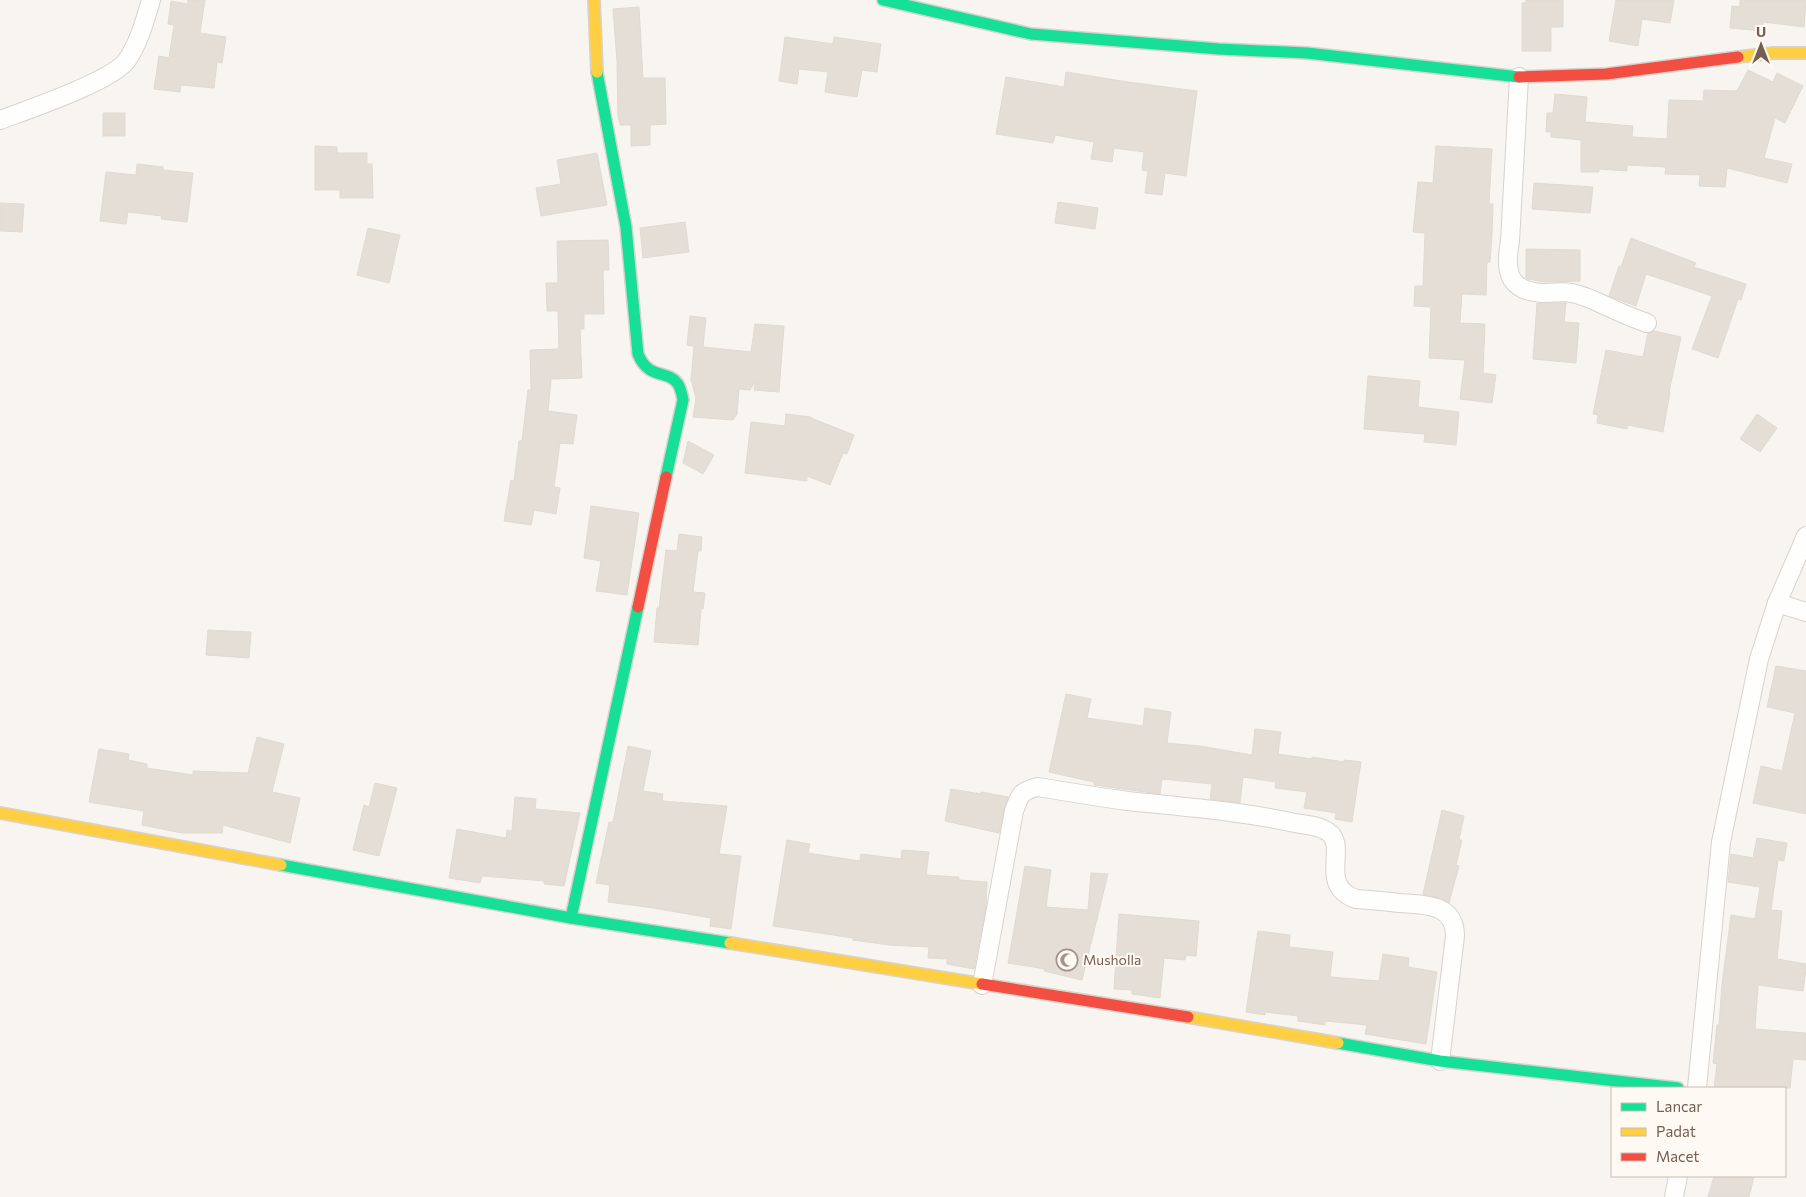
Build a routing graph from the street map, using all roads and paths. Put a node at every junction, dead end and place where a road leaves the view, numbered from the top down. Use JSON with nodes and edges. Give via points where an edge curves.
{"nodes":[{"id":1,"x":151,"y":0,"type":"edge"},
{"id":2,"x":594,"y":0,"type":"edge"},
{"id":3,"x":884,"y":0,"type":"edge"},
{"id":4,"x":1806,"y":53,"type":"edge"},
{"id":5,"x":1519,"y":78,"type":"junction"},
{"id":6,"x":0,"y":120,"type":"edge"},
{"id":7,"x":1647,"y":323,"type":"dead end"},
{"id":8,"x":1806,"y":536,"type":"edge"},
{"id":9,"x":1777,"y":603,"type":"junction"},
{"id":10,"x":1806,"y":612,"type":"edge"},
{"id":11,"x":0,"y":813,"type":"edge"},
{"id":12,"x":571,"y":918,"type":"junction"},
{"id":13,"x":982,"y":985,"type":"junction"},
{"id":14,"x":1440,"y":1061,"type":"junction"},
{"id":15,"x":1669,"y":1087,"type":"edge"},
{"id":16,"x":1697,"y":1087,"type":"edge"},
{"id":17,"x":1678,"y":1177,"type":"edge"},
{"id":18,"x":1674,"y":1197,"type":"edge"}],
"edges":[{"from":1,"to":6,"type":"street","via":[[126,62],[100,80]]},
{"from":2,"to":12,"type":"street","via":[[597,80],[626,227],[638,354],[646,368],[681,386],[683,400]]},
{"from":3,"to":5,"type":"street","via":[[1031,34],[1306,53]]},
{"from":4,"to":5,"type":"street","via":[[1774,53],[1606,74]]},
{"from":5,"to":7,"type":"street","via":[[1507,255],[1514,284],[1526,291],[1571,292]]},
{"from":8,"to":9,"type":"street"},
{"from":9,"to":10,"type":"street"},
{"from":9,"to":16,"type":"street","via":[[1759,659],[1721,842]]},
{"from":11,"to":12,"type":"street"},
{"from":12,"to":13,"type":"street"},
{"from":13,"to":14,"type":"street","via":[[1240,1025]]},
{"from":13,"to":14,"type":"street","via":[[1014,811],[1020,794],[1027,789],[1038,787],[1273,818],[1328,832],[1335,844],[1336,880],[1348,896],[1435,907],[1450,916],[1455,936]]},
{"from":14,"to":15,"type":"street"},
{"from":17,"to":18,"type":"street"}]}
